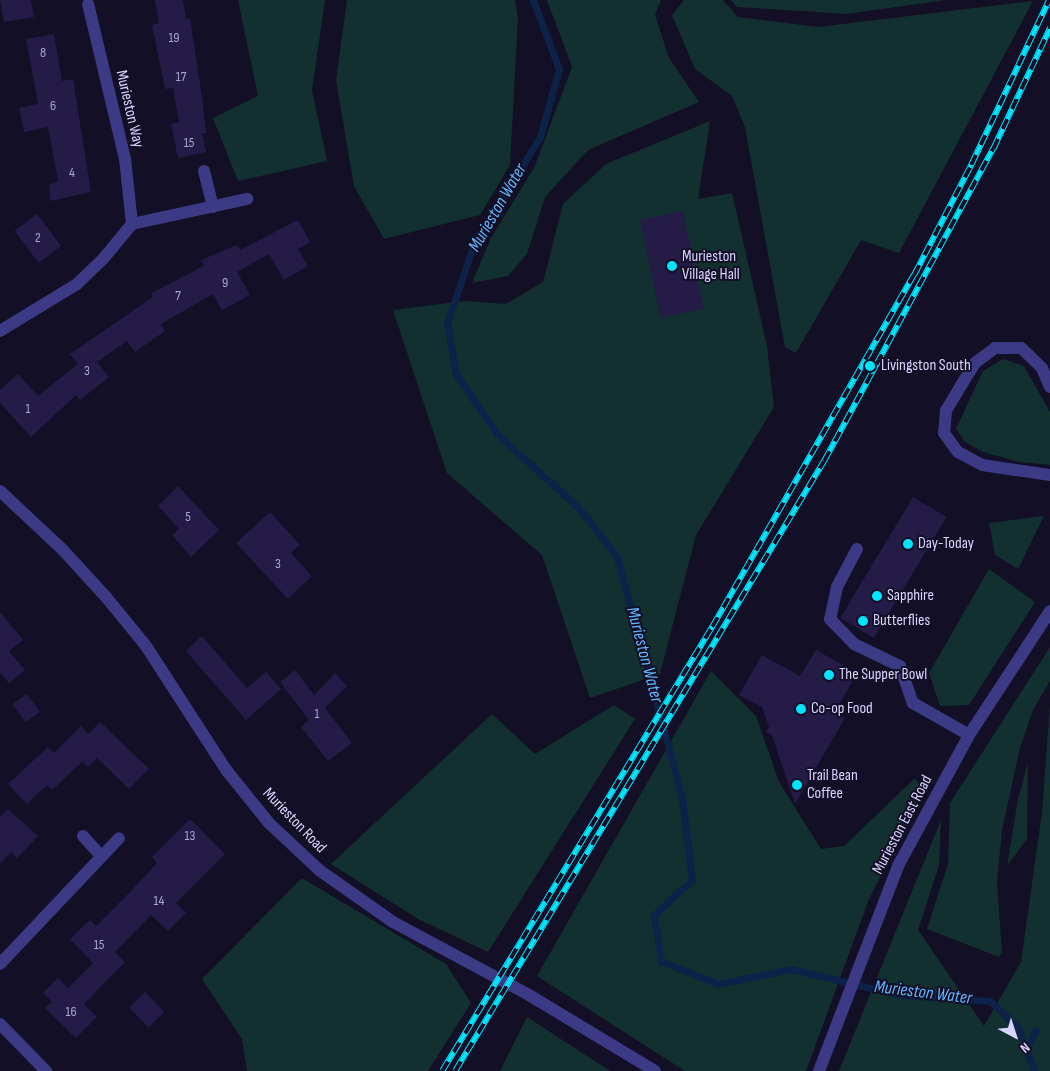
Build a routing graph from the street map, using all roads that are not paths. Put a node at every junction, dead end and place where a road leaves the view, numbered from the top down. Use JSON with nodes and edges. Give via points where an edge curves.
{"nodes":[{"id":1,"x":88,"y":4,"type":"dead end"},
{"id":2,"x":204,"y":171,"type":"dead end"},
{"id":3,"x":247,"y":199,"type":"dead end"},
{"id":4,"x":213,"y":207,"type":"junction"},
{"id":5,"x":132,"y":224,"type":"junction"},
{"id":6,"x":0,"y":331,"type":"edge"},
{"id":7,"x":1050,"y":387,"type":"edge"},
{"id":8,"x":1050,"y":474,"type":"edge"},
{"id":9,"x":0,"y":491,"type":"edge"},
{"id":10,"x":857,"y":549,"type":"dead end"},
{"id":11,"x":1050,"y":611,"type":"edge"},
{"id":12,"x":970,"y":735,"type":"junction"},
{"id":13,"x":83,"y":836,"type":"dead end"},
{"id":14,"x":118,"y":838,"type":"dead end"},
{"id":15,"x":101,"y":856,"type":"junction"},
{"id":16,"x":0,"y":964,"type":"edge"},
{"id":17,"x":0,"y":1024,"type":"edge"},
{"id":18,"x":46,"y":1071,"type":"edge"},
{"id":19,"x":655,"y":1071,"type":"edge"},
{"id":20,"x":818,"y":1071,"type":"edge"}],
"edges":[{"from":1,"to":5,"type":"street","name":"Murieston Way","via":[[125,159]]},
{"from":2,"to":4,"type":"street"},
{"from":3,"to":4,"type":"street"},
{"from":4,"to":5,"type":"street"},
{"from":5,"to":6,"type":"street","via":[[103,260],[77,284]]},
{"from":7,"to":8,"type":"street","via":[[1042,368],[1021,348],[995,348],[974,363],[946,411],[944,433],[958,452],[982,465]]},
{"from":9,"to":19,"type":"street","name":"Murieston Road","via":[[62,549],[106,597],[146,646],[227,771],[268,823],[319,870],[393,922],[529,995]]},
{"from":10,"to":12,"type":"street","via":[[837,587],[830,619],[854,644],[900,666],[913,703]]},
{"from":11,"to":12,"type":"street","name":"Murieston East Road"},
{"from":12,"to":20,"type":"street","name":"Murieston East Road","via":[[898,866]]},
{"from":13,"to":15,"type":"street"},
{"from":14,"to":15,"type":"street"},
{"from":15,"to":16,"type":"street"},
{"from":17,"to":18,"type":"street"}]}
